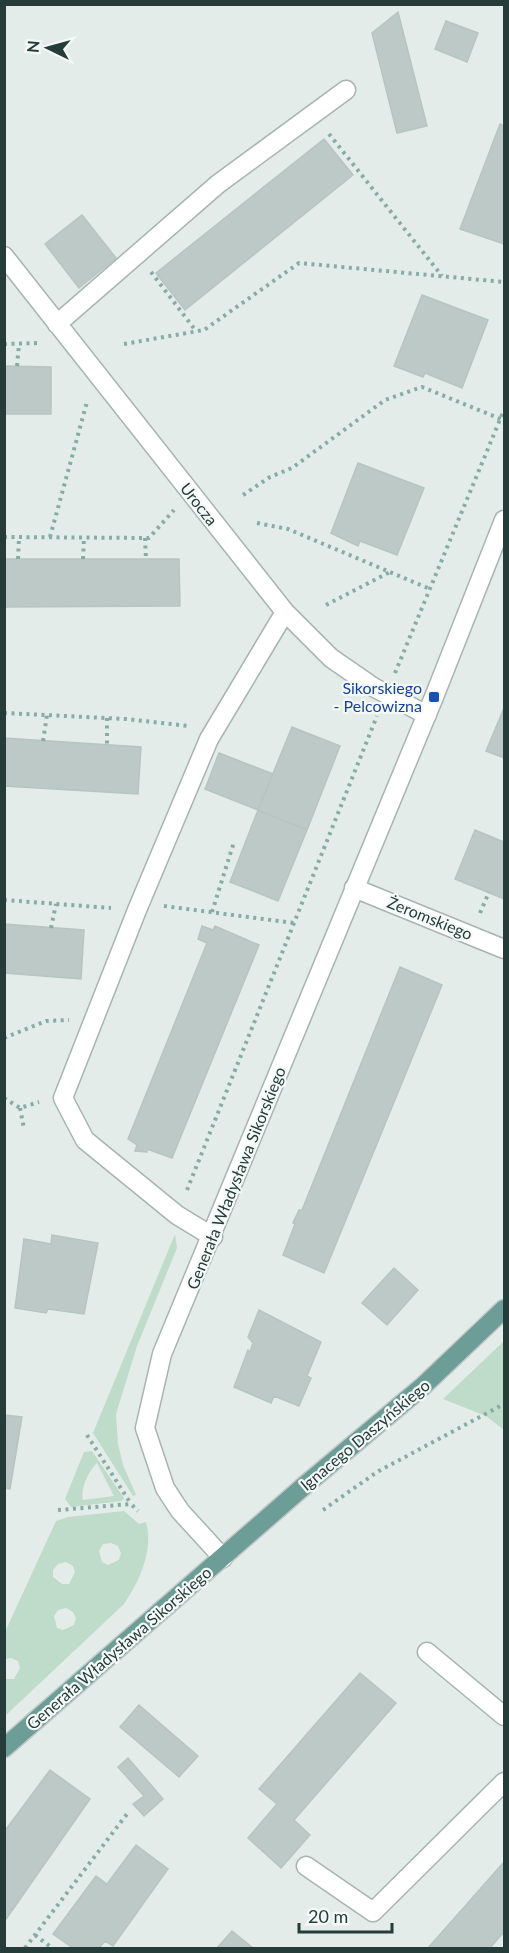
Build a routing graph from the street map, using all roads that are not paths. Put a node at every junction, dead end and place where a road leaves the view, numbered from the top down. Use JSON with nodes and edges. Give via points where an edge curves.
{"nodes":[{"id":1,"x":346,"y":90,"type":"dead end"},
{"id":2,"x":4,"y":256,"type":"edge"},
{"id":3,"x":57,"y":324,"type":"junction"},
{"id":4,"x":504,"y":520,"type":"edge"},
{"id":5,"x":285,"y":612,"type":"junction"},
{"id":6,"x":427,"y":715,"type":"junction"},
{"id":7,"x":354,"y":888,"type":"junction"},
{"id":8,"x":504,"y":949,"type":"edge"},
{"id":9,"x":213,"y":1236,"type":"junction"},
{"id":10,"x":504,"y":1309,"type":"edge"},
{"id":11,"x":223,"y":1558,"type":"junction"},
{"id":12,"x":427,"y":1652,"type":"dead end"},
{"id":13,"x":504,"y":1716,"type":"edge"},
{"id":14,"x":4,"y":1748,"type":"edge"},
{"id":15,"x":504,"y":1782,"type":"edge"},
{"id":16,"x":306,"y":1866,"type":"dead end"}],
"edges":[{"from":1,"to":3,"type":"street","via":[[218,184]]},
{"from":2,"to":3,"type":"street","name":"Urocza"},
{"from":3,"to":5,"type":"street","name":"Urocza"},
{"from":4,"to":6,"type":"street","name":"Generała Władysława Sikorskiego"},
{"from":5,"to":6,"type":"street","name":"Urocza","via":[[331,658]]},
{"from":5,"to":9,"type":"street","via":[[209,739],[63,1098],[85,1140],[177,1215]]},
{"from":6,"to":7,"type":"street","name":"Generała Władysława Sikorskiego"},
{"from":7,"to":8,"type":"street","name":"Żeromskiego"},
{"from":7,"to":9,"type":"street","name":"Generała Władysława Sikorskiego"},
{"from":9,"to":11,"type":"street","name":"Generała Władysława Sikorskiego","via":[[162,1354],[146,1428],[165,1488],[180,1511]]},
{"from":10,"to":11,"type":"main road","name":"Ignacego Daszyńskiego","via":[[422,1388]]},
{"from":11,"to":14,"type":"main road","name":"Generała Władysława Sikorskiego"},
{"from":12,"to":13,"type":"street"},
{"from":15,"to":16,"type":"street","via":[[373,1912]]}]}
